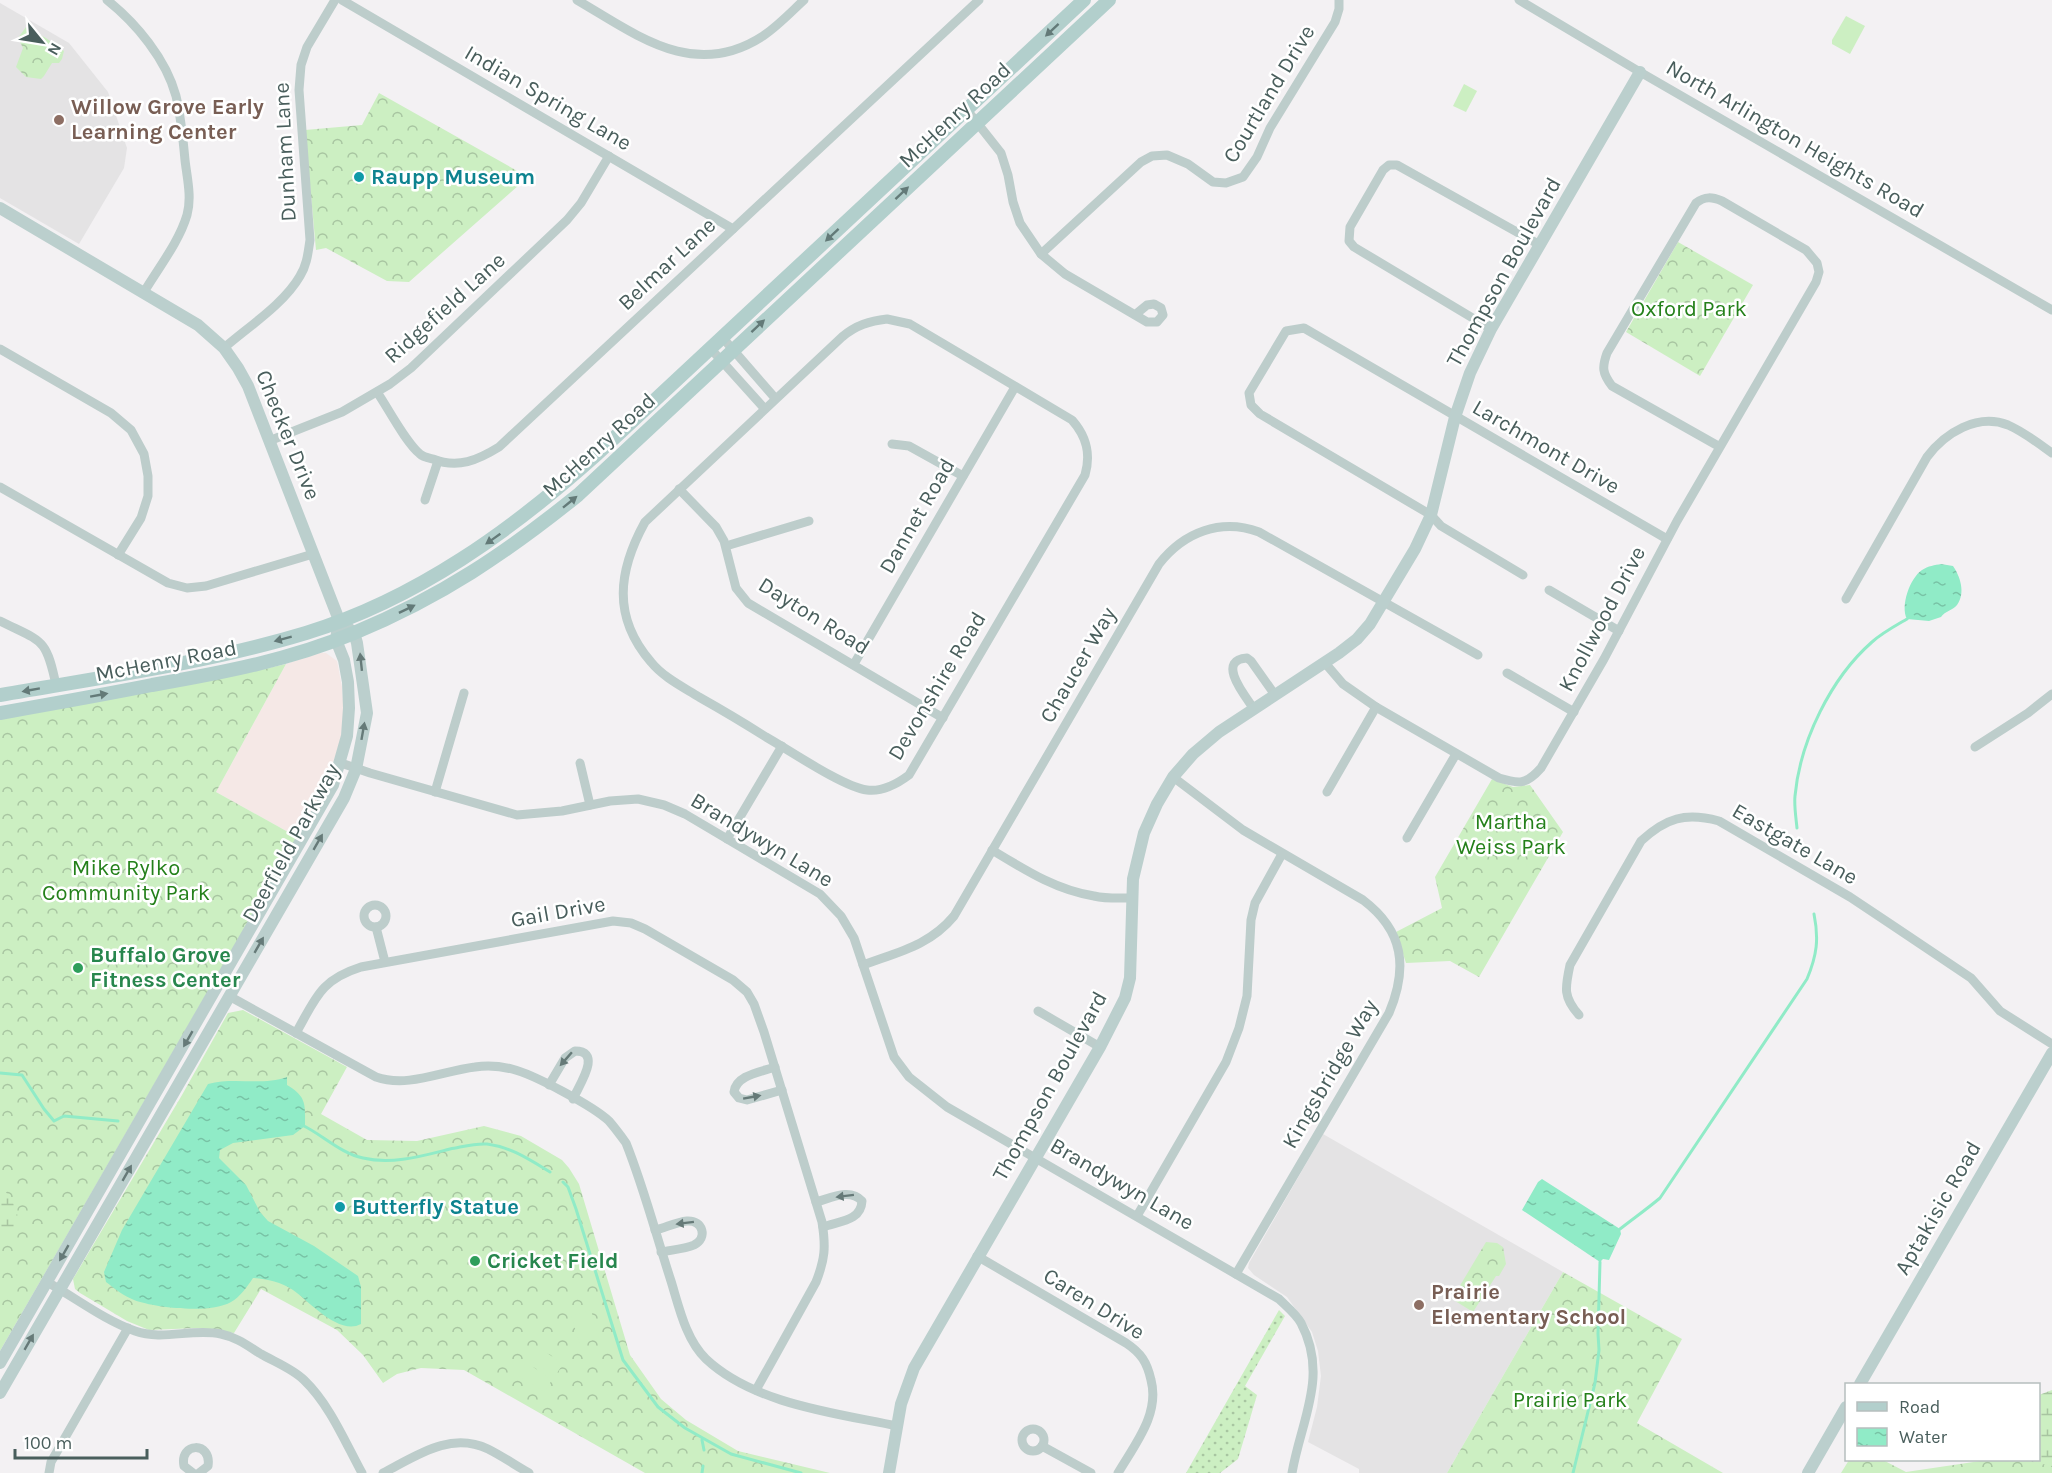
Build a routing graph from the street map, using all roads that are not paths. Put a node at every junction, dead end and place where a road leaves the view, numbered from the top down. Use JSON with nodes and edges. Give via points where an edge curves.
{"nodes":[{"id":1,"x":106,"y":0,"type":"edge"},
{"id":2,"x":335,"y":0,"type":"edge"},
{"id":3,"x":342,"y":0,"type":"edge"},
{"id":4,"x":577,"y":0,"type":"edge"},
{"id":5,"x":804,"y":0,"type":"edge"},
{"id":6,"x":979,"y":0,"type":"edge"},
{"id":7,"x":1084,"y":0,"type":"edge"},
{"id":8,"x":1109,"y":0,"type":"edge"},
{"id":9,"x":1339,"y":0,"type":"edge"},
{"id":10,"x":1519,"y":0,"type":"edge"},
{"id":11,"x":1640,"y":72,"type":"junction"},
{"id":12,"x":967,"y":110,"type":"junction"},
{"id":13,"x":978,"y":122,"type":"junction"},
{"id":14,"x":609,"y":156,"type":"junction"},
{"id":15,"x":0,"y":208,"type":"edge"},
{"id":16,"x":733,"y":229,"type":"junction"},
{"id":17,"x":1540,"y":245,"type":"junction"},
{"id":18,"x":1041,"y":254,"type":"junction"},
{"id":19,"x":144,"y":292,"type":"junction"},
{"id":20,"x":2052,"y":310,"type":"edge"},
{"id":21,"x":1136,"y":314,"type":"dead end"},
{"id":22,"x":1491,"y":329,"type":"junction"},
{"id":23,"x":722,"y":337,"type":"junction"},
{"id":24,"x":224,"y":348,"type":"junction"},
{"id":25,"x":710,"y":348,"type":"junction"},
{"id":26,"x":0,"y":349,"type":"edge"},
{"id":27,"x":733,"y":350,"type":"junction"},
{"id":28,"x":722,"y":360,"type":"junction"},
{"id":29,"x":1015,"y":387,"type":"junction"},
{"id":30,"x":377,"y":392,"type":"junction"},
{"id":31,"x":775,"y":398,"type":"junction"},
{"id":32,"x":764,"y":408,"type":"junction"},
{"id":33,"x":1455,"y":417,"type":"junction"},
{"id":34,"x":269,"y":441,"type":"junction"},
{"id":35,"x":892,"y":444,"type":"dead end"},
{"id":36,"x":1719,"y":447,"type":"junction"},
{"id":37,"x":2052,"y":453,"type":"edge"},
{"id":38,"x":438,"y":461,"type":"junction"},
{"id":39,"x":963,"y":476,"type":"junction"},
{"id":40,"x":0,"y":487,"type":"edge"},
{"id":41,"x":679,"y":489,"type":"junction"},
{"id":42,"x":425,"y":500,"type":"dead end"},
{"id":43,"x":1431,"y":515,"type":"junction"},
{"id":44,"x":809,"y":520,"type":"dead end"},
{"id":45,"x":1667,"y":539,"type":"junction"},
{"id":46,"x":726,"y":546,"type":"junction"},
{"id":47,"x":312,"y":554,"type":"junction"},
{"id":48,"x":118,"y":555,"type":"junction"},
{"id":49,"x":1523,"y":575,"type":"dead end"},
{"id":50,"x":1549,"y":590,"type":"dead end"},
{"id":51,"x":1846,"y":599,"type":"dead end"},
{"id":52,"x":1385,"y":602,"type":"junction"},
{"id":53,"x":339,"y":620,"type":"junction"},
{"id":54,"x":0,"y":621,"type":"edge"},
{"id":55,"x":1619,"y":631,"type":"junction"},
{"id":56,"x":354,"y":633,"type":"junction"},
{"id":57,"x":336,"y":640,"type":"junction"},
{"id":58,"x":1478,"y":655,"type":"dead end"},
{"id":59,"x":1325,"y":663,"type":"junction"},
{"id":60,"x":854,"y":664,"type":"junction"},
{"id":61,"x":1507,"y":673,"type":"dead end"},
{"id":62,"x":56,"y":685,"type":"junction"},
{"id":63,"x":464,"y":693,"type":"dead end"},
{"id":64,"x":2052,"y":694,"type":"edge"},
{"id":65,"x":0,"y":695,"type":"edge"},
{"id":66,"x":1275,"y":695,"type":"junction"},
{"id":67,"x":1376,"y":707,"type":"junction"},
{"id":68,"x":1254,"y":709,"type":"junction"},
{"id":69,"x":1574,"y":712,"type":"junction"},
{"id":70,"x":0,"y":713,"type":"edge"},
{"id":71,"x":943,"y":718,"type":"junction"},
{"id":72,"x":782,"y":746,"type":"junction"},
{"id":73,"x":1975,"y":747,"type":"dead end"},
{"id":74,"x":1456,"y":754,"type":"junction"},
{"id":75,"x":341,"y":763,"type":"junction"},
{"id":76,"x":580,"y":763,"type":"dead end"},
{"id":77,"x":356,"y":769,"type":"junction"},
{"id":78,"x":1173,"y":777,"type":"junction"},
{"id":79,"x":435,"y":792,"type":"junction"},
{"id":80,"x":1327,"y":792,"type":"dead end"},
{"id":81,"x":590,"y":805,"type":"junction"},
{"id":82,"x":1407,"y":838,"type":"dead end"},
{"id":83,"x":727,"y":839,"type":"junction"},
{"id":84,"x":992,"y":850,"type":"junction"},
{"id":85,"x":1282,"y":854,"type":"junction"},
{"id":86,"x":1132,"y":898,"type":"junction"},
{"id":87,"x":376,"y":927,"type":"dead end"},
{"id":88,"x":385,"y":962,"type":"junction"},
{"id":89,"x":863,"y":965,"type":"junction"},
{"id":90,"x":229,"y":996,"type":"junction"},
{"id":91,"x":1038,"y":1011,"type":"dead end"},
{"id":92,"x":1579,"y":1016,"type":"dead end"},
{"id":93,"x":296,"y":1033,"type":"junction"},
{"id":94,"x":2052,"y":1044,"type":"edge"},
{"id":95,"x":1100,"y":1047,"type":"junction"},
{"id":96,"x":2052,"y":1053,"type":"edge"},
{"id":97,"x":775,"y":1067,"type":"junction"},
{"id":98,"x":549,"y":1085,"type":"junction"},
{"id":99,"x":782,"y":1090,"type":"junction"},
{"id":100,"x":573,"y":1099,"type":"junction"},
{"id":101,"x":1036,"y":1157,"type":"junction"},
{"id":102,"x":816,"y":1202,"type":"junction"},
{"id":103,"x":1137,"y":1216,"type":"junction"},
{"id":104,"x":823,"y":1227,"type":"junction"},
{"id":105,"x":655,"y":1230,"type":"junction"},
{"id":106,"x":661,"y":1252,"type":"junction"},
{"id":107,"x":977,"y":1256,"type":"junction"},
{"id":108,"x":1236,"y":1274,"type":"junction"},
{"id":109,"x":47,"y":1282,"type":"junction"},
{"id":110,"x":60,"y":1289,"type":"junction"},
{"id":111,"x":128,"y":1328,"type":"junction"},
{"id":112,"x":0,"y":1363,"type":"edge"},
{"id":113,"x":1861,"y":1383,"type":"edge"},
{"id":114,"x":756,"y":1390,"type":"junction"},
{"id":115,"x":0,"y":1393,"type":"edge"},
{"id":116,"x":1845,"y":1409,"type":"edge"},
{"id":117,"x":897,"y":1426,"type":"junction"},
{"id":118,"x":1042,"y":1446,"type":"dead end"},
{"id":119,"x":49,"y":1473,"type":"edge"},
{"id":120,"x":362,"y":1473,"type":"edge"},
{"id":121,"x":383,"y":1473,"type":"edge"},
{"id":122,"x":529,"y":1473,"type":"edge"},
{"id":123,"x":889,"y":1473,"type":"edge"},
{"id":124,"x":1091,"y":1473,"type":"edge"},
{"id":125,"x":1118,"y":1473,"type":"edge"},
{"id":126,"x":1292,"y":1473,"type":"edge"},
{"id":127,"x":1808,"y":1473,"type":"edge"}],
"edges":[{"from":1,"to":19,"type":"street","via":[[145,37],[175,93],[182,124],[189,195],[187,214]]},
{"from":2,"to":24,"type":"street","name":"Dunham Lane","via":[[307,47],[298,90],[310,240],[308,260],[290,290]]},
{"from":3,"to":14,"type":"street","name":"Indian Spring Lane"},
{"from":4,"to":5,"type":"street","via":[[660,47],[692,55],[732,51],[762,37]]},
{"from":6,"to":16,"type":"street","name":"Belmar Lane"},
{"from":7,"to":12,"type":"main road","name":"McHenry Road","one_way":true},
{"from":8,"to":13,"type":"main road","name":"McHenry Road"},
{"from":9,"to":18,"type":"street","name":"Courtland Drive","via":[[1335,22],[1244,177],[1232,183],[1216,183],[1178,158],[1152,156]]},
{"from":10,"to":11,"type":"street","name":"North Arlington Heights Road"},
{"from":11,"to":17,"type":"street","name":"Thompson Boulevard"},
{"from":11,"to":20,"type":"street","name":"North Arlington Heights Road"},
{"from":12,"to":13,"type":"street"},
{"from":12,"to":23,"type":"main road","name":"McHenry Road","one_way":true},
{"from":13,"to":18,"type":"street","via":[[1001,153],[1020,223]]},
{"from":27,"to":13,"type":"main road","name":"McHenry Road","one_way":true},
{"from":14,"to":16,"type":"street","name":"Indian Spring Lane"},
{"from":14,"to":30,"type":"street","name":"Ridgefield Lane","via":[[567,220],[411,368]]},
{"from":15,"to":19,"type":"street","name":"Checker Drive"},
{"from":16,"to":38,"type":"street","name":"Belmar Lane","via":[[500,447],[468,463]]},
{"from":17,"to":22,"type":"street","name":"Thompson Boulevard"},
{"from":17,"to":22,"type":"street","via":[[1397,165],[1383,170],[1350,227],[1349,241]]},
{"from":18,"to":21,"type":"street","via":[[1065,274]]},
{"from":19,"to":24,"type":"street","name":"Checker Drive","via":[[198,325]]},
{"from":22,"to":33,"type":"street","name":"Thompson Boulevard"},
{"from":23,"to":25,"type":"main road","name":"McHenry Road"},
{"from":23,"to":27,"type":"street"},
{"from":24,"to":34,"type":"street","name":"Checker Drive","via":[[248,386]]},
{"from":25,"to":28,"type":"street"},
{"from":25,"to":53,"type":"main road","name":"McHenry Road","one_way":true,"via":[[597,454],[489,542],[436,575]]},
{"from":26,"to":48,"type":"street","via":[[111,414],[131,430],[144,454],[148,496],[141,518]]},
{"from":27,"to":28,"type":"main road","name":"McHenry Road"},
{"from":27,"to":31,"type":"street"},
{"from":28,"to":32,"type":"street"},
{"from":56,"to":28,"type":"main road","name":"McHenry Road","one_way":true,"via":[[446,589],[529,534],[578,495]]},
{"from":29,"to":31,"type":"street","name":"Devonshire Road","via":[[910,324],[887,319],[851,329]]},
{"from":29,"to":39,"type":"street","name":"Dannet Road"},
{"from":29,"to":71,"type":"street","name":"Devonshire Road","via":[[1072,420],[1087,444],[1088,466]]},
{"from":30,"to":34,"type":"street","name":"Ridgefield Lane","via":[[342,412]]},
{"from":30,"to":38,"type":"street","name":"Belmar Lane","via":[[420,454]]},
{"from":31,"to":32,"type":"street","name":"Devonshire Road"},
{"from":32,"to":41,"type":"street","name":"Devonshire Road"},
{"from":33,"to":43,"type":"street","name":"Thompson Boulevard"},
{"from":33,"to":43,"type":"street","name":"Larchmont Drive","via":[[1304,328],[1290,329],[1282,336],[1249,393],[1251,405],[1260,414]]},
{"from":33,"to":45,"type":"street","name":"Larchmont Drive"},
{"from":34,"to":47,"type":"street","name":"Checker Drive"},
{"from":35,"to":39,"type":"street","via":[[909,446]]},
{"from":36,"to":36,"type":"street","name":"Knollwood Drive","via":[[1819,272],[1806,250],[1712,197],[1696,203],[1602,367],[1612,386]]},
{"from":36,"to":45,"type":"street","name":"Knollwood Drive"},
{"from":37,"to":51,"type":"street","via":[[2032,438],[1997,423],[1965,426],[1944,438],[1927,458]]},
{"from":38,"to":42,"type":"street"},
{"from":39,"to":60,"type":"street","name":"Dannet Road"},
{"from":40,"to":48,"type":"street"},
{"from":41,"to":46,"type":"street","name":"Dayton Road","via":[[716,527]]},
{"from":41,"to":72,"type":"street","name":"Devonshire Road","via":[[645,522],[633,544],[622,590],[625,616],[651,663]]},
{"from":43,"to":49,"type":"street","via":[[1441,526]]},
{"from":43,"to":52,"type":"street","name":"Thompson Boulevard"},
{"from":44,"to":46,"type":"street"},
{"from":45,"to":55,"type":"street","name":"Knollwood Drive"},
{"from":46,"to":60,"type":"street","name":"Dayton Road","via":[[736,588],[748,603]]},
{"from":47,"to":48,"type":"street","via":[[206,586],[187,588],[168,583]]},
{"from":47,"to":53,"type":"street","name":"Checker Drive"},
{"from":50,"to":55,"type":"street"},
{"from":52,"to":58,"type":"street","name":"Chaucer Way"},
{"from":52,"to":59,"type":"street","name":"Thompson Boulevard","via":[[1357,639]]},
{"from":52,"to":84,"type":"street","name":"Chaucer Way","via":[[1248,528],[1208,528],[1188,537],[1160,564]]},
{"from":53,"to":56,"type":"street"},
{"from":53,"to":57,"type":"street","name":"Deerfield Parkway"},
{"from":53,"to":62,"type":"main road","name":"McHenry Road","one_way":true,"via":[[230,654]]},
{"from":54,"to":62,"type":"street","via":[[39,640],[46,649]]},
{"from":55,"to":69,"type":"street","name":"Knollwood Drive"},
{"from":56,"to":57,"type":"main road","name":"McHenry Road"},
{"from":77,"to":56,"type":"street","name":"Deerfield Parkway","one_way":true,"via":[[367,713]]},
{"from":70,"to":57,"type":"main road","name":"McHenry Road","one_way":true,"via":[[223,673]]},
{"from":57,"to":75,"type":"street","name":"Deerfield Parkway","via":[[348,682],[347,736]]},
{"from":59,"to":66,"type":"street","name":"Thompson Boulevard"},
{"from":59,"to":67,"type":"street","name":"Knollwood Drive","via":[[1343,684]]},
{"from":60,"to":71,"type":"street","name":"Dayton Road"},
{"from":61,"to":69,"type":"street"},
{"from":62,"to":65,"type":"main road","name":"McHenry Road","one_way":true},
{"from":63,"to":79,"type":"street"},
{"from":64,"to":73,"type":"street"},
{"from":66,"to":68,"type":"street","name":"Thompson Boulevard"},
{"from":66,"to":68,"type":"street","via":[[1251,661],[1238,660],[1232,671]]},
{"from":67,"to":74,"type":"street","name":"Knollwood Drive"},
{"from":67,"to":80,"type":"street"},
{"from":68,"to":78,"type":"street","name":"Thompson Boulevard","via":[[1210,739]]},
{"from":69,"to":74,"type":"street","name":"Knollwood Drive","via":[[1541,768],[1526,781],[1515,783],[1499,778]]},
{"from":71,"to":72,"type":"street","name":"Devonshire Road","via":[[909,775],[897,784],[872,790],[855,787]]},
{"from":72,"to":83,"type":"street"},
{"from":74,"to":82,"type":"street"},
{"from":75,"to":77,"type":"street","name":"Brandywyn Lane"},
{"from":75,"to":109,"type":"street","name":"Deerfield Parkway","one_way":true,"via":[[333,785]]},
{"from":76,"to":81,"type":"street"},
{"from":77,"to":79,"type":"street","name":"Brandywyn Lane"},
{"from":90,"to":77,"type":"street","name":"Deerfield Parkway","one_way":true,"via":[[344,798]]},
{"from":78,"to":85,"type":"street","name":"Kingsbridge Way"},
{"from":78,"to":86,"type":"street","name":"Thompson Boulevard","via":[[1144,833]]},
{"from":79,"to":81,"type":"street","name":"Brandywyn Lane","via":[[517,815]]},
{"from":81,"to":83,"type":"street","name":"Brandywyn Lane","via":[[638,799],[664,805]]},
{"from":83,"to":89,"type":"street","name":"Brandywyn Lane","via":[[820,894],[841,916]]},
{"from":84,"to":86,"type":"street","via":[[1067,890],[1096,897]]},
{"from":84,"to":89,"type":"street","name":"Chaucer Way","via":[[944,928],[919,945]]},
{"from":85,"to":103,"type":"street","via":[[1255,903],[1247,996],[1226,1062]]},
{"from":85,"to":108,"type":"street","name":"Kingsbridge Way","via":[[1376,910],[1397,944],[1400,980],[1389,1013]]},
{"from":86,"to":95,"type":"street","name":"Thompson Boulevard","via":[[1130,978],[1125,998]]},
{"from":87,"to":88,"type":"street"},
{"from":88,"to":93,"type":"street","name":"Gail Drive","via":[[331,979]]},
{"from":88,"to":97,"type":"street","name":"Gail Drive","via":[[614,921],[631,923],[733,980],[747,992]]},
{"from":89,"to":101,"type":"street","name":"Brandywyn Lane","via":[[894,1057],[909,1077],[947,1107]]},
{"from":90,"to":93,"type":"street"},
{"from":110,"to":90,"type":"street","name":"Deerfield Parkway","one_way":true},
{"from":91,"to":95,"type":"street"},
{"from":92,"to":94,"type":"street","name":"Eastgate Lane","via":[[1568,1003],[1570,965],[1641,841],[1671,820],[1704,817],[1719,821],[1850,897],[1971,978],[2000,1011]]},
{"from":93,"to":98,"type":"street","via":[[389,1082],[492,1066],[511,1069]]},
{"from":95,"to":101,"type":"street","name":"Thompson Boulevard"},
{"from":96,"to":113,"type":"street","name":"Aptakisic Road"},
{"from":97,"to":99,"type":"street","name":"Gail Drive"},
{"from":97,"to":99,"type":"street","one_way":true,"via":[[741,1079],[735,1092],[747,1100]]},
{"from":98,"to":100,"type":"street"},
{"from":100,"to":98,"type":"street","one_way":true,"via":[[589,1065],[586,1053],[575,1051],[567,1055]]},
{"from":99,"to":102,"type":"street","name":"Gail Drive"},
{"from":100,"to":105,"type":"street","via":[[609,1121],[626,1143]]},
{"from":101,"to":103,"type":"street","name":"Brandywyn Lane"},
{"from":101,"to":107,"type":"street","name":"Thompson Boulevard"},
{"from":102,"to":104,"type":"street","name":"Gail Drive"},
{"from":104,"to":102,"type":"street","one_way":true,"via":[[857,1216],[861,1202],[856,1195],[848,1194]]},
{"from":103,"to":108,"type":"street","name":"Brandywyn Lane"},
{"from":104,"to":114,"type":"street","name":"Gail Drive","via":[[824,1264]]},
{"from":105,"to":106,"type":"street"},
{"from":106,"to":105,"type":"street","one_way":true,"via":[[693,1245],[703,1233],[696,1222],[688,1221]]},
{"from":106,"to":114,"type":"street","via":[[686,1328],[704,1358],[727,1376]]},
{"from":107,"to":117,"type":"street","name":"Thompson Boulevard","via":[[914,1368]]},
{"from":107,"to":125,"type":"street","name":"Caren Drive","via":[[1126,1343],[1148,1365],[1153,1405]]},
{"from":108,"to":126,"type":"street","name":"Brandywyn Lane","via":[[1279,1299],[1300,1322],[1310,1346],[1315,1370]]},
{"from":109,"to":110,"type":"street"},
{"from":109,"to":112,"type":"street","name":"Deerfield Parkway"},
{"from":110,"to":111,"type":"street"},
{"from":115,"to":110,"type":"street","name":"Deerfield Parkway","one_way":true},
{"from":111,"to":119,"type":"street","via":[[51,1462]]},
{"from":111,"to":120,"type":"street","via":[[154,1335],[220,1334],[236,1339],[302,1378],[331,1415]]},
{"from":114,"to":117,"type":"street","via":[[799,1405]]},
{"from":116,"to":127,"type":"street"},
{"from":117,"to":123,"type":"street","name":"Thompson Boulevard"},
{"from":118,"to":124,"type":"street"},
{"from":121,"to":122,"type":"street","via":[[429,1448],[461,1443],[486,1448]]}]}
